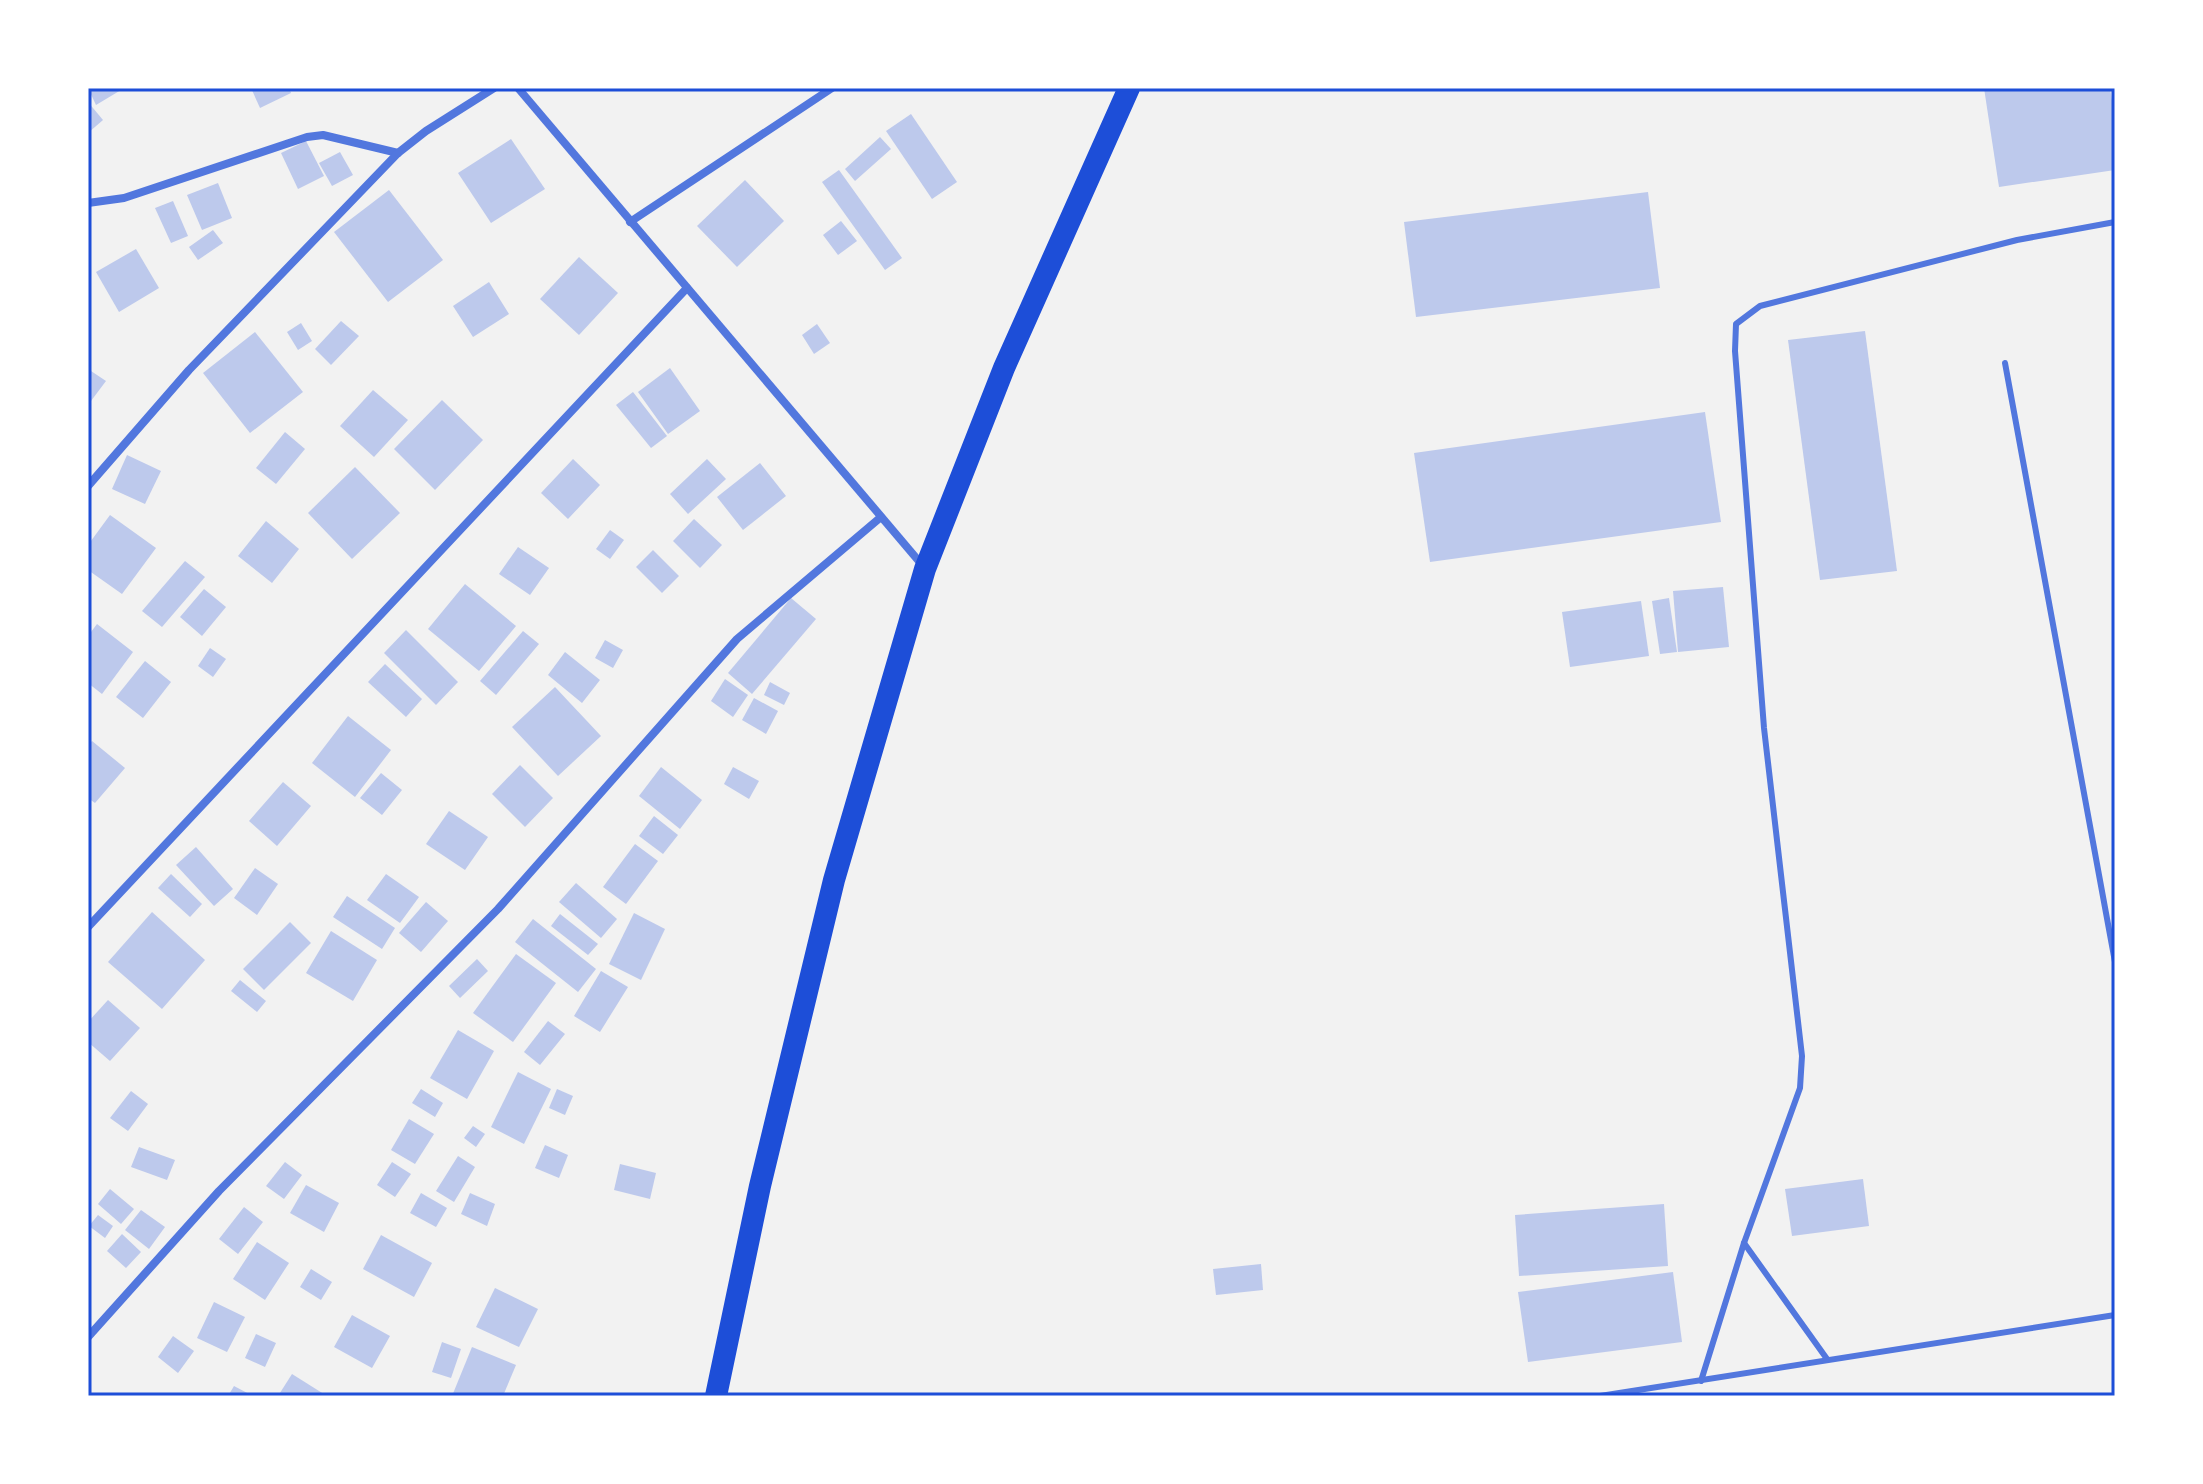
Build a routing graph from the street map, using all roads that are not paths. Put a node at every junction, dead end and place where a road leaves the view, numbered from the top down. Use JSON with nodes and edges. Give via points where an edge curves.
{"nodes":[{"id":1,"x":494,"y":88,"type":"edge"},
{"id":2,"x":518,"y":88,"type":"edge"},
{"id":3,"x":832,"y":88,"type":"edge"},
{"id":4,"x":1129,"y":88,"type":"edge"},
{"id":5,"x":398,"y":153,"type":"junction"},
{"id":6,"x":88,"y":203,"type":"edge"},
{"id":7,"x":630,"y":222,"type":"junction"},
{"id":8,"x":2115,"y":222,"type":"edge"},
{"id":9,"x":687,"y":288,"type":"junction"},
{"id":10,"x":2005,"y":363,"type":"dead end"},
{"id":11,"x":88,"y":486,"type":"edge"},
{"id":12,"x":881,"y":517,"type":"junction"},
{"id":13,"x":925,"y":569,"type":"junction"},
{"id":14,"x":88,"y":927,"type":"edge"},
{"id":15,"x":2115,"y":962,"type":"edge"},
{"id":16,"x":1744,"y":1243,"type":"junction"},
{"id":17,"x":2115,"y":1315,"type":"edge"},
{"id":18,"x":88,"y":1337,"type":"edge"},
{"id":19,"x":1827,"y":1359,"type":"junction"},
{"id":20,"x":1701,"y":1381,"type":"junction"},
{"id":21,"x":1654,"y":1392,"type":"edge"},
{"id":22,"x":716,"y":1396,"type":"edge"},
{"id":23,"x":1600,"y":1396,"type":"edge"}],
"edges":[{"from":1,"to":5,"type":"street"},
{"from":2,"to":7,"type":"street"},
{"from":3,"to":7,"type":"street"},
{"from":4,"to":13,"type":"highway","via":[[1004,368]]},
{"from":5,"to":6,"type":"street","via":[[323,135],[307,137],[124,198]]},
{"from":5,"to":11,"type":"street","via":[[189,370]]},
{"from":7,"to":9,"type":"street"},
{"from":8,"to":16,"type":"lane","via":[[2017,240],[1760,306],[1736,324],[1764,728],[1802,1056],[1800,1088]]},
{"from":9,"to":12,"type":"street"},
{"from":9,"to":14,"type":"street"},
{"from":10,"to":15,"type":"lane"},
{"from":12,"to":13,"type":"street"},
{"from":12,"to":18,"type":"street","via":[[737,639],[498,909],[219,1191]]},
{"from":13,"to":22,"type":"highway","via":[[834,880]]},
{"from":16,"to":19,"type":"lane"},
{"from":16,"to":20,"type":"lane"},
{"from":17,"to":19,"type":"lane"},
{"from":19,"to":20,"type":"lane"},
{"from":20,"to":21,"type":"lane"},
{"from":21,"to":23,"type":"lane"}]}
